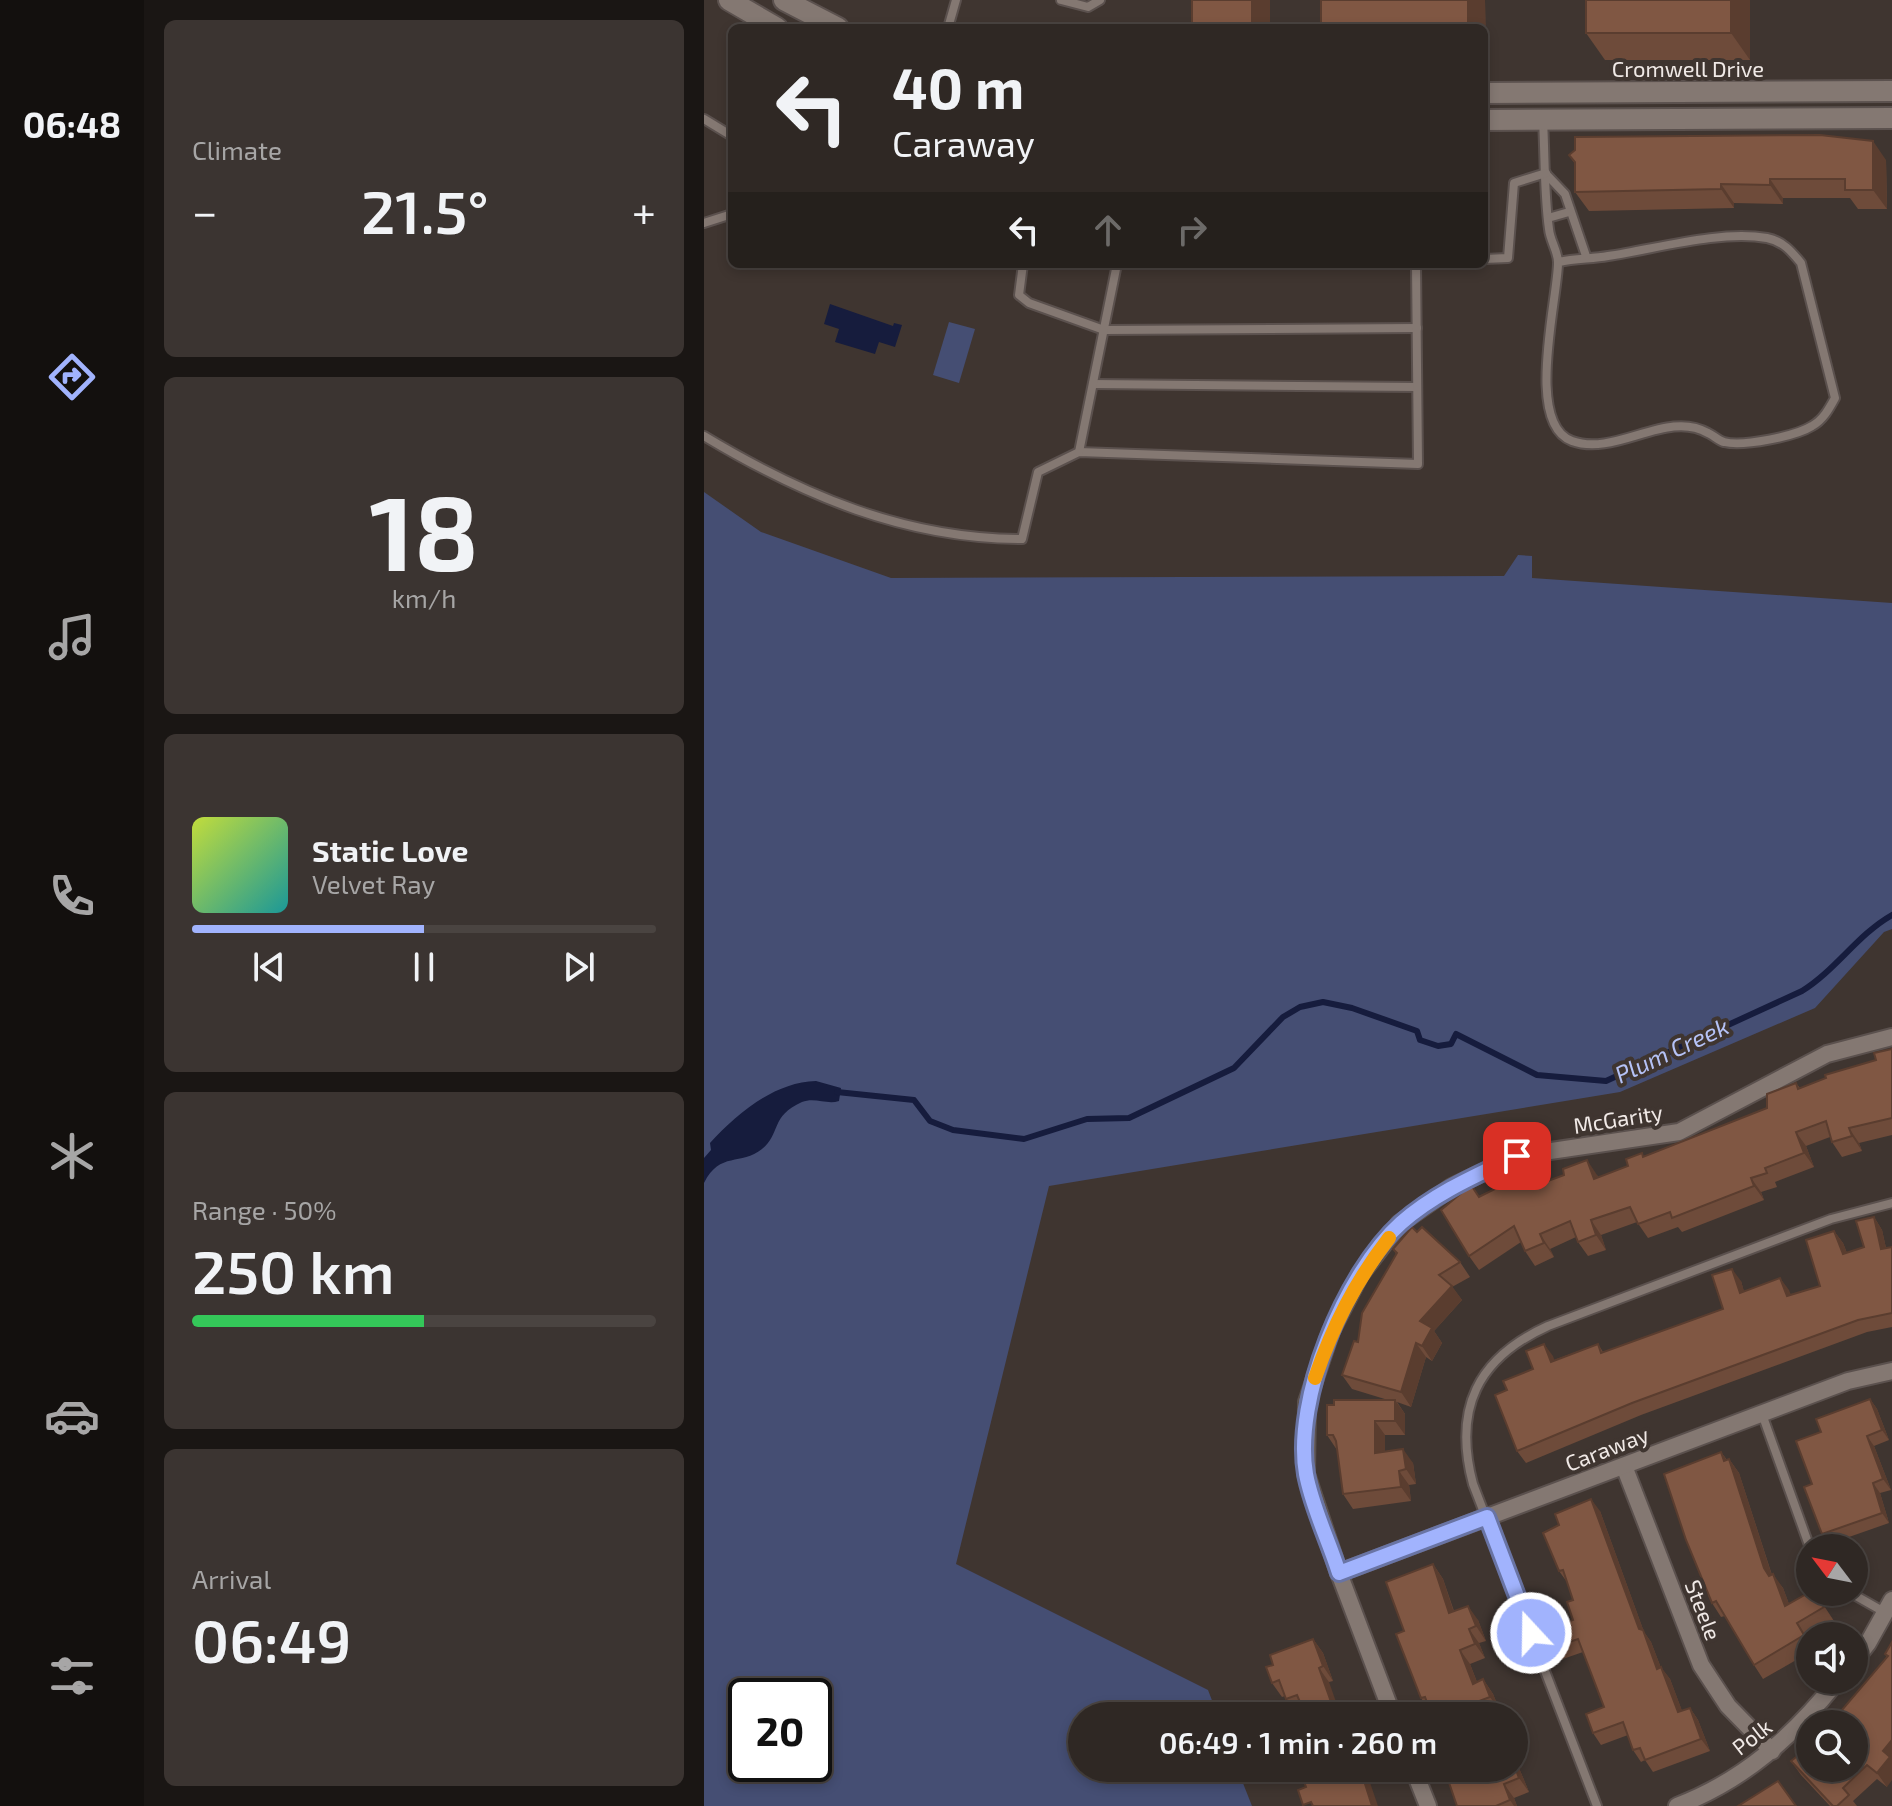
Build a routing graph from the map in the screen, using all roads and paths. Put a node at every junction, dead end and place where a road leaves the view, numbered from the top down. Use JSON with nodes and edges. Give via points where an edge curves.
{"nodes":[{"id":1,"x":729,"y":0,"type":"edge"},
{"id":2,"x":784,"y":0,"type":"edge"},
{"id":3,"x":956,"y":0,"type":"edge"},
{"id":4,"x":1061,"y":0,"type":"edge"},
{"id":5,"x":1100,"y":0,"type":"edge"},
{"id":6,"x":770,"y":24,"type":"edge"},
{"id":7,"x":830,"y":24,"type":"edge"},
{"id":8,"x":949,"y":24,"type":"edge"},
{"id":9,"x":1892,"y":91,"type":"edge"},
{"id":10,"x":1488,"y":93,"type":"edge"},
{"id":11,"x":1892,"y":118,"type":"edge"},
{"id":12,"x":704,"y":119,"type":"edge"},
{"id":13,"x":1543,"y":119,"type":"junction"},
{"id":14,"x":1488,"y":120,"type":"edge"},
{"id":15,"x":728,"y":134,"type":"edge"},
{"id":16,"x":1546,"y":173,"type":"junction"},
{"id":17,"x":1569,"y":212,"type":"junction"},
{"id":18,"x":728,"y":215,"type":"edge"},
{"id":19,"x":1548,"y":218,"type":"junction"},
{"id":20,"x":704,"y":223,"type":"edge"},
{"id":21,"x":1586,"y":256,"type":"junction"},
{"id":22,"x":1488,"y":259,"type":"edge"},
{"id":23,"x":1559,"y":262,"type":"junction"},
{"id":24,"x":1022,"y":268,"type":"edge"},
{"id":25,"x":1116,"y":268,"type":"edge"},
{"id":26,"x":1416,"y":268,"type":"edge"},
{"id":27,"x":1417,"y":328,"type":"junction"},
{"id":28,"x":1104,"y":330,"type":"junction"},
{"id":29,"x":1093,"y":384,"type":"junction"},
{"id":30,"x":1417,"y":387,"type":"junction"},
{"id":31,"x":704,"y":436,"type":"edge"},
{"id":32,"x":1079,"y":452,"type":"junction"},
{"id":33,"x":1892,"y":1037,"type":"edge"},
{"id":34,"x":1892,"y":1203,"type":"edge"},
{"id":35,"x":1892,"y":1371,"type":"edge"},
{"id":36,"x":1762,"y":1414,"type":"junction"},
{"id":37,"x":1624,"y":1466,"type":"junction"},
{"id":38,"x":1487,"y":1517,"type":"junction"},
{"id":39,"x":1805,"y":1534,"type":"edge"},
{"id":40,"x":1339,"y":1573,"type":"junction"},
{"id":41,"x":1868,"y":1599,"type":"edge"},
{"id":42,"x":1889,"y":1607,"type":"edge"},
{"id":43,"x":1868,"y":1639,"type":"edge"},
{"id":44,"x":1827,"y":1694,"type":"edge"},
{"id":45,"x":1388,"y":1702,"type":"edge"},
{"id":46,"x":1772,"y":1751,"type":"junction"},
{"id":47,"x":1419,"y":1782,"type":"edge"},
{"id":48,"x":1428,"y":1806,"type":"edge"},
{"id":49,"x":1597,"y":1806,"type":"edge"},
{"id":50,"x":1677,"y":1806,"type":"edge"}],
"edges":[{"from":1,"to":6,"type":"street"},
{"from":2,"to":7,"type":"street"},
{"from":3,"to":8,"type":"lane"},
{"from":4,"to":5,"type":"lane","via":[[1088,7]]},
{"from":9,"to":10,"type":"street","name":"Cromwell Drive"},
{"from":11,"to":13,"type":"street"},
{"from":12,"to":15,"type":"lane"},
{"from":13,"to":14,"type":"street"},
{"from":13,"to":16,"type":"lane"},
{"from":16,"to":17,"type":"lane","via":[[1565,194]]},
{"from":16,"to":19,"type":"lane"},
{"from":16,"to":22,"type":"lane","via":[[1514,183],[1508,258]]},
{"from":17,"to":19,"type":"lane"},
{"from":17,"to":21,"type":"lane"},
{"from":18,"to":20,"type":"lane"},
{"from":19,"to":23,"type":"lane"},
{"from":21,"to":23,"type":"lane"},
{"from":21,"to":23,"type":"lane","via":[[1689,240],[1768,238],[1790,248],[1801,263],[1835,398],[1813,426],[1787,437],[1725,442],[1697,426],[1573,442],[1555,431],[1549,414],[1549,342]]},
{"from":24,"to":28,"type":"lane","via":[[1019,295],[1029,303]]},
{"from":25,"to":28,"type":"lane"},
{"from":26,"to":27,"type":"lane"},
{"from":27,"to":28,"type":"lane"},
{"from":27,"to":30,"type":"lane"},
{"from":28,"to":29,"type":"lane"},
{"from":29,"to":30,"type":"lane"},
{"from":29,"to":32,"type":"lane"},
{"from":30,"to":32,"type":"lane","via":[[1418,464]]},
{"from":31,"to":32,"type":"lane","via":[[757,468],[873,518],[983,539],[1022,539],[1038,472]]},
{"from":33,"to":40,"type":"street","name":"McGarity","via":[[1827,1054],[1679,1132],[1517,1156],[1452,1187],[1399,1224],[1360,1275],[1331,1331],[1307,1402],[1306,1474]]},
{"from":34,"to":38,"type":"lane","via":[[1817,1224],[1548,1326],[1508,1347],[1479,1384],[1464,1434],[1470,1473]]},
{"from":35,"to":36,"type":"street","name":"Caraway","via":[[1848,1381]]},
{"from":36,"to":37,"type":"street","name":"Caraway"},
{"from":36,"to":39,"type":"lane"},
{"from":37,"to":38,"type":"street","name":"Caraway"},
{"from":37,"to":46,"type":"street","name":"Steele","via":[[1701,1665],[1728,1706]]},
{"from":38,"to":40,"type":"street","name":"Caraway"},
{"from":38,"to":49,"type":"lane"},
{"from":40,"to":45,"type":"street","name":"McGarity"},
{"from":41,"to":42,"type":"lane"},
{"from":42,"to":43,"type":"street"},
{"from":44,"to":46,"type":"street","name":"Polk"},
{"from":46,"to":50,"type":"street","name":"Polk","via":[[1716,1791]]},
{"from":47,"to":48,"type":"street"}]}
